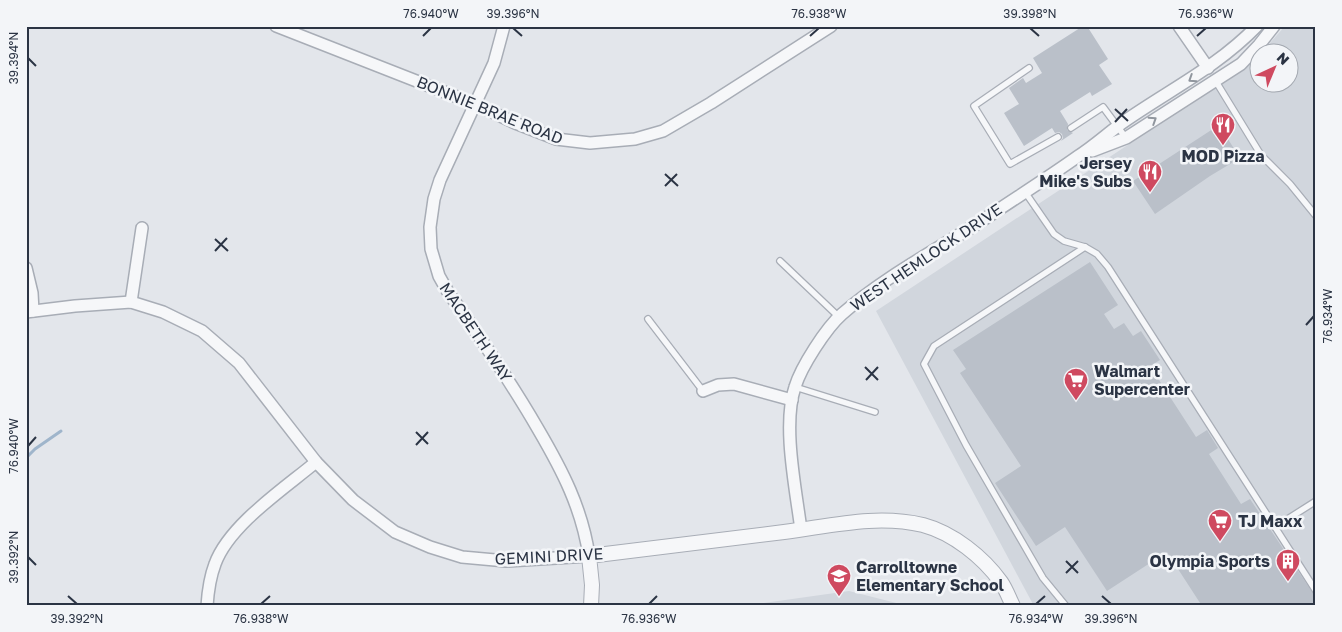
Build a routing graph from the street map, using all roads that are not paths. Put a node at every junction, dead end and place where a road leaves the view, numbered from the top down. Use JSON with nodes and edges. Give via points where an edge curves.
{"nodes":[{"id":1,"x":276,"y":26,"type":"edge"},
{"id":2,"x":504,"y":26,"type":"edge"},
{"id":3,"x":831,"y":26,"type":"edge"},
{"id":4,"x":1179,"y":26,"type":"edge"},
{"id":5,"x":1257,"y":26,"type":"edge"},
{"id":6,"x":1274,"y":26,"type":"edge"},
{"id":7,"x":1029,"y":68,"type":"dead end"},
{"id":8,"x":1208,"y":68,"type":"junction"},
{"id":9,"x":1215,"y":80,"type":"junction"},
{"id":10,"x":475,"y":104,"type":"junction"},
{"id":11,"x":1117,"y":127,"type":"junction"},
{"id":12,"x":1071,"y":128,"type":"dead end"},
{"id":13,"x":1058,"y":137,"type":"dead end"},
{"id":14,"x":1126,"y":138,"type":"junction"},
{"id":15,"x":1078,"y":156,"type":"junction"},
{"id":16,"x":1025,"y":192,"type":"junction"},
{"id":17,"x":1316,"y":216,"type":"edge"},
{"id":18,"x":142,"y":228,"type":"dead end"},
{"id":19,"x":1085,"y":247,"type":"junction"},
{"id":20,"x":780,"y":261,"type":"dead end"},
{"id":21,"x":26,"y":268,"type":"edge"},
{"id":22,"x":131,"y":302,"type":"junction"},
{"id":23,"x":30,"y":311,"type":"edge"},
{"id":24,"x":839,"y":317,"type":"junction"},
{"id":25,"x":648,"y":319,"type":"dead end"},
{"id":26,"x":795,"y":387,"type":"junction"},
{"id":27,"x":703,"y":391,"type":"joint"},
{"id":28,"x":792,"y":400,"type":"junction"},
{"id":29,"x":875,"y":412,"type":"dead end"},
{"id":30,"x":316,"y":462,"type":"junction"},
{"id":31,"x":1316,"y":502,"type":"edge"},
{"id":32,"x":1275,"y":527,"type":"junction"},
{"id":33,"x":801,"y":530,"type":"junction"},
{"id":34,"x":589,"y":556,"type":"junction"},
{"id":35,"x":1316,"y":591,"type":"edge"},
{"id":36,"x":207,"y":606,"type":"edge"},
{"id":37,"x":591,"y":606,"type":"edge"},
{"id":38,"x":1013,"y":606,"type":"edge"},
{"id":39,"x":1066,"y":606,"type":"edge"}],
"edges":[{"from":1,"to":10,"type":"street","name":"BONNIE BRAE ROAD"},
{"from":2,"to":10,"type":"street","name":"MACBETH WAY","via":[[494,64]]},
{"from":3,"to":10,"type":"street","name":"BONNIE BRAE ROAD","via":[[663,131],[635,139],[590,143],[556,140]]},
{"from":4,"to":8,"type":"street"},
{"from":5,"to":8,"type":"street","name":"WEST HEMLOCK DRIVE"},
{"from":6,"to":9,"type":"street","name":"WEST HEMLOCK DRIVE","via":[[1241,64]]},
{"from":7,"to":13,"type":"lane","via":[[974,106],[1010,164]]},
{"from":8,"to":11,"type":"street","name":"WEST HEMLOCK DRIVE","one_way":true},
{"from":14,"to":9,"type":"street","name":"WEST HEMLOCK DRIVE","one_way":true},
{"from":9,"to":17,"type":"lane","via":[[1261,155]]},
{"from":10,"to":34,"type":"street","name":"MACBETH WAY","via":[[434,199],[431,249],[448,292],[518,394],[571,490],[586,532]]},
{"from":11,"to":12,"type":"lane","via":[[1103,107]]},
{"from":11,"to":14,"type":"lane"},
{"from":11,"to":15,"type":"street","name":"WEST HEMLOCK DRIVE"},
{"from":14,"to":15,"type":"street","name":"WEST HEMLOCK DRIVE"},
{"from":15,"to":16,"type":"street","name":"WEST HEMLOCK DRIVE"},
{"from":16,"to":19,"type":"lane","via":[[1054,234],[1064,241]]},
{"from":16,"to":24,"type":"street","name":"WEST HEMLOCK DRIVE","via":[[891,278]]},
{"from":18,"to":22,"type":"street"},
{"from":19,"to":32,"type":"lane","via":[[1098,254],[1108,267]]},
{"from":19,"to":39,"type":"lane","via":[[934,346],[924,364],[966,445],[1043,578]]},
{"from":20,"to":24,"type":"lane"},
{"from":21,"to":23,"type":"street","via":[[32,294]]},
{"from":22,"to":23,"type":"street","name":"GEMINI DRIVE"},
{"from":22,"to":30,"type":"street","name":"GEMINI DRIVE","via":[[164,312],[202,331],[239,363]]},
{"from":24,"to":26,"type":"street","name":"WEST HEMLOCK DRIVE","via":[[812,354]]},
{"from":25,"to":27,"type":"lane"},
{"from":26,"to":28,"type":"street","name":"WEST HEMLOCK DRIVE"},
{"from":26,"to":29,"type":"lane"},
{"from":27,"to":28,"type":"street","via":[[718,384],[734,384]]},
{"from":28,"to":33,"type":"street","name":"WEST HEMLOCK DRIVE","via":[[792,459]]},
{"from":30,"to":34,"type":"street","name":"GEMINI DRIVE","via":[[353,500],[395,532],[430,547],[462,557],[506,561]]},
{"from":30,"to":36,"type":"street","via":[[254,513],[222,549],[209,585]]},
{"from":31,"to":32,"type":"lane"},
{"from":32,"to":35,"type":"lane"},
{"from":33,"to":34,"type":"street","name":"GEMINI DRIVE"},
{"from":33,"to":38,"type":"street","name":"GEMINI DRIVE","via":[[864,520],[890,520],[924,526],[945,534],[983,561],[1002,583]]},
{"from":34,"to":37,"type":"street","name":"MACBETH WAY"}]}
